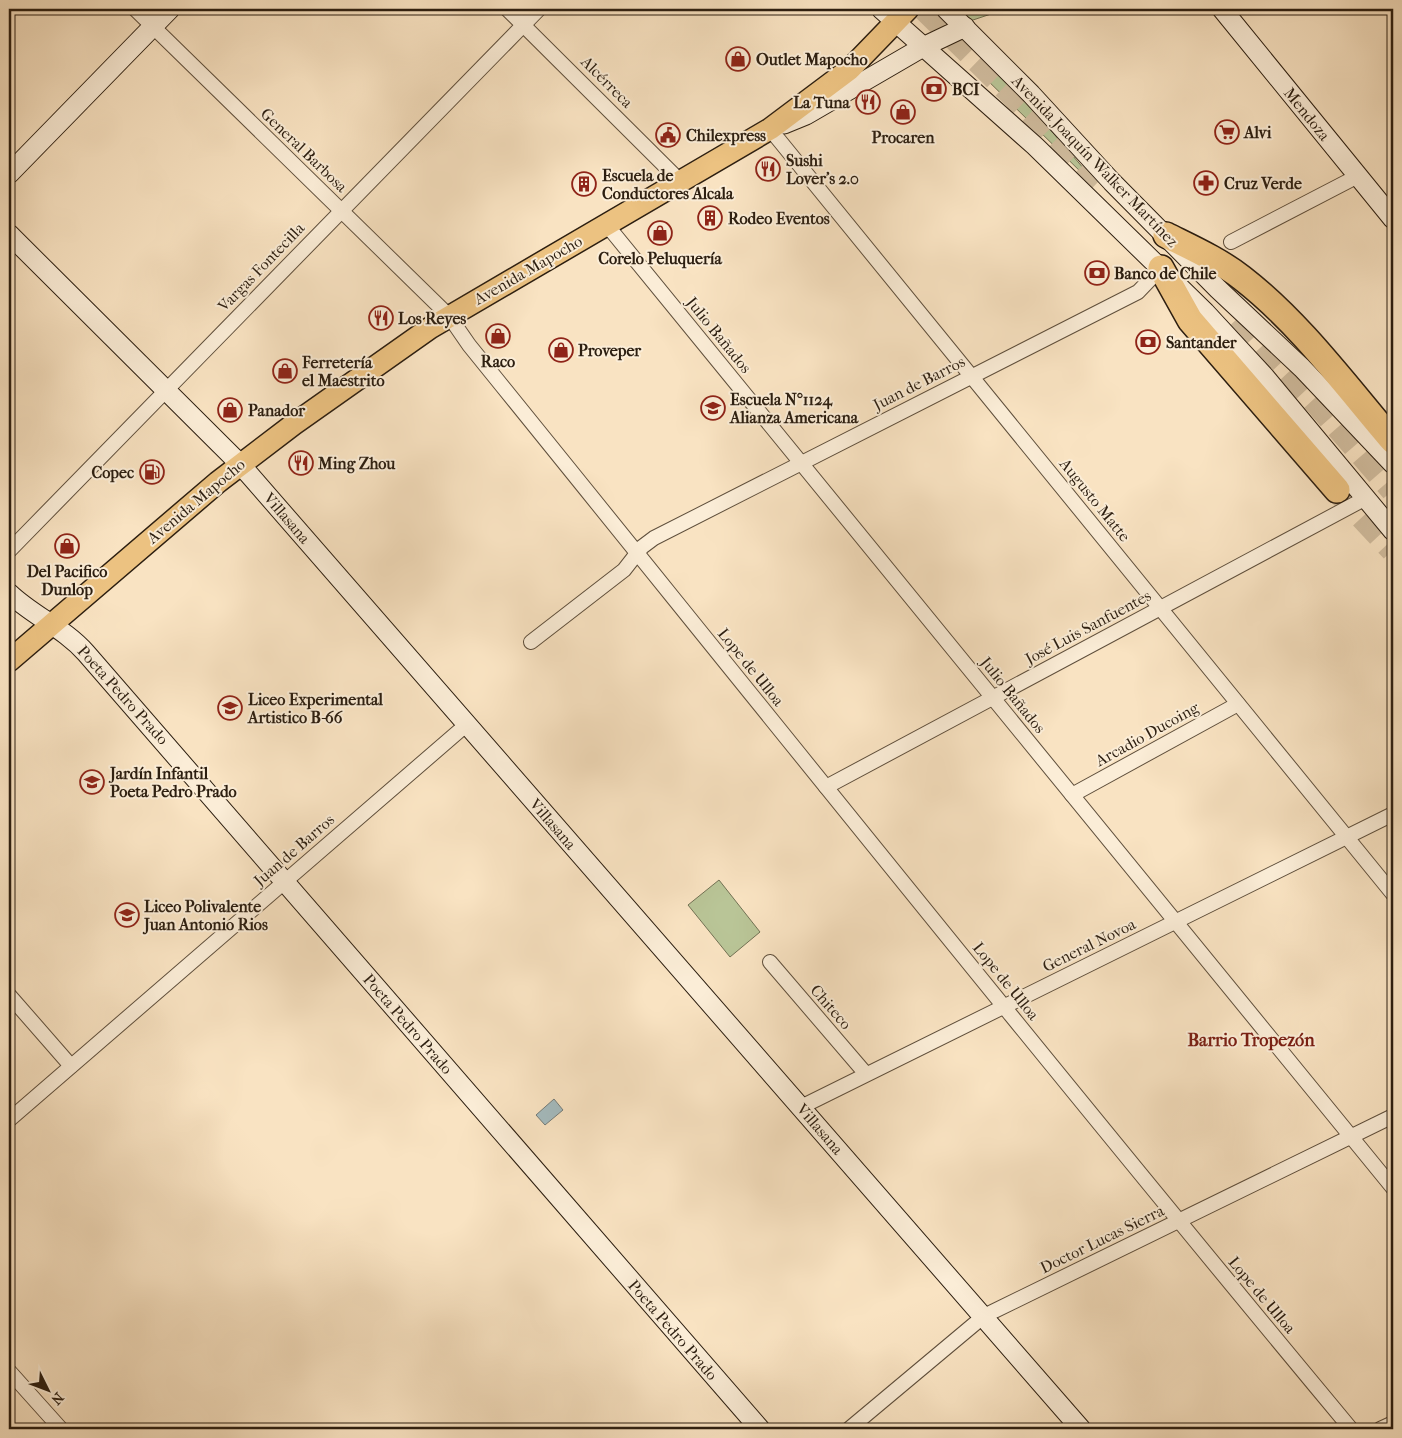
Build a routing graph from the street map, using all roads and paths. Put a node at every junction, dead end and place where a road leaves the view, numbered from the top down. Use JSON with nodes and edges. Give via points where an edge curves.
{"nodes":[{"id":1,"x":135,"y":9,"type":"edge"},
{"id":2,"x":170,"y":9,"type":"edge"},
{"id":3,"x":507,"y":9,"type":"edge"},
{"id":4,"x":539,"y":9,"type":"edge"},
{"id":5,"x":946,"y":9,"type":"edge"},
{"id":6,"x":1222,"y":9,"type":"edge"},
{"id":7,"x":895,"y":13,"type":"edge"},
{"id":8,"x":523,"y":24,"type":"junction"},
{"id":9,"x":153,"y":26,"type":"junction"},
{"id":10,"x":965,"y":27,"type":"junction"},
{"id":11,"x":923,"y":47,"type":"junction"},
{"id":12,"x":770,"y":129,"type":"junction"},
{"id":13,"x":9,"y":174,"type":"edge"},
{"id":14,"x":1358,"y":176,"type":"junction"},
{"id":15,"x":681,"y":182,"type":"junction"},
{"id":16,"x":341,"y":210,"type":"junction"},
{"id":17,"x":1393,"y":219,"type":"edge"},
{"id":18,"x":606,"y":224,"type":"junction"},
{"id":19,"x":9,"y":234,"type":"edge"},
{"id":20,"x":1166,"y":235,"type":"junction"},
{"id":21,"x":1231,"y":242,"type":"dead end"},
{"id":22,"x":1161,"y":268,"type":"junction"},
{"id":23,"x":449,"y":316,"type":"junction"},
{"id":24,"x":973,"y":376,"type":"junction"},
{"id":25,"x":166,"y":388,"type":"junction"},
{"id":26,"x":1393,"y":441,"type":"edge"},
{"id":27,"x":801,"y":463,"type":"junction"},
{"id":28,"x":240,"y":464,"type":"junction"},
{"id":29,"x":1393,"y":464,"type":"edge"},
{"id":30,"x":1337,"y":490,"type":"tunnel mouth"},
{"id":31,"x":1366,"y":498,"type":"junction"},
{"id":32,"x":1393,"y":531,"type":"edge"},
{"id":33,"x":9,"y":550,"type":"edge"},
{"id":34,"x":637,"y":553,"type":"junction"},
{"id":35,"x":9,"y":593,"type":"edge"},
{"id":36,"x":1160,"y":608,"type":"junction"},
{"id":37,"x":51,"y":625,"type":"junction"},
{"id":38,"x":531,"y":642,"type":"dead end"},
{"id":39,"x":9,"y":661,"type":"edge"},
{"id":40,"x":993,"y":698,"type":"junction"},
{"id":41,"x":1238,"y":704,"type":"junction"},
{"id":42,"x":466,"y":726,"type":"junction"},
{"id":43,"x":826,"y":787,"type":"junction"},
{"id":44,"x":1072,"y":794,"type":"junction"},
{"id":45,"x":1393,"y":814,"type":"edge"},
{"id":46,"x":1347,"y":837,"type":"junction"},
{"id":47,"x":284,"y":881,"type":"junction"},
{"id":48,"x":1393,"y":894,"type":"edge"},
{"id":49,"x":1176,"y":921,"type":"junction"},
{"id":50,"x":770,"y":962,"type":"dead end"},
{"id":51,"x":9,"y":995,"type":"edge"},
{"id":52,"x":1004,"y":1006,"type":"junction"},
{"id":53,"x":71,"y":1066,"type":"junction"},
{"id":54,"x":866,"y":1074,"type":"junction"},
{"id":55,"x":801,"y":1107,"type":"junction"},
{"id":56,"x":1393,"y":1116,"type":"edge"},
{"id":57,"x":9,"y":1120,"type":"edge"},
{"id":58,"x":1352,"y":1136,"type":"junction"},
{"id":59,"x":1393,"y":1188,"type":"edge"},
{"id":60,"x":1178,"y":1222,"type":"junction"},
{"id":61,"x":984,"y":1316,"type":"junction"},
{"id":62,"x":9,"y":1371,"type":"edge"},
{"id":63,"x":1393,"y":1423,"type":"edge"},
{"id":64,"x":61,"y":1429,"type":"edge"},
{"id":65,"x":760,"y":1429,"type":"edge"},
{"id":66,"x":849,"y":1429,"type":"edge"},
{"id":67,"x":1082,"y":1429,"type":"edge"},
{"id":68,"x":1351,"y":1429,"type":"edge"},
{"id":69,"x":1380,"y":1429,"type":"edge"}],
"edges":[{"from":1,"to":9,"type":"street","name":"General Barbosa"},
{"from":2,"to":9,"type":"street"},
{"from":3,"to":8,"type":"street","name":"Alcérreca"},
{"from":4,"to":8,"type":"street","name":"Vargas Fontecilla"},
{"from":5,"to":10,"type":"street","name":"Avenida Joaquín Walker Martínez"},
{"from":6,"to":14,"type":"street","name":"Mendoza"},
{"from":7,"to":11,"type":"street","name":"Avenida Joaquín Walker Martínez"},
{"from":7,"to":12,"type":"main road","via":[[850,69]]},
{"from":8,"to":15,"type":"street","name":"Alcérreca"},
{"from":8,"to":16,"type":"street","name":"Vargas Fontecilla"},
{"from":9,"to":13,"type":"street"},
{"from":9,"to":16,"type":"street","name":"General Barbosa"},
{"from":10,"to":11,"type":"street","name":"Avenida Mapocho"},
{"from":10,"to":20,"type":"street","name":"Avenida Joaquín Walker Martínez"},
{"from":11,"to":12,"type":"street","name":"Avenida Mapocho","via":[[806,115]]},
{"from":11,"to":22,"type":"street","name":"Avenida Joaquín Walker Martínez","via":[[1035,146]]},
{"from":12,"to":15,"type":"main road","name":"Avenida Mapocho"},
{"from":12,"to":24,"type":"street","name":"Augusto Matte"},
{"from":14,"to":17,"type":"street","name":"Mendoza"},
{"from":14,"to":21,"type":"street"},
{"from":15,"to":18,"type":"main road","name":"Avenida Mapocho"},
{"from":16,"to":23,"type":"street","name":"General Barbosa"},
{"from":16,"to":25,"type":"street","name":"Vargas Fontecilla"},
{"from":18,"to":23,"type":"main road","name":"Avenida Mapocho"},
{"from":18,"to":27,"type":"street","name":"Julio Bañados"},
{"from":19,"to":25,"type":"street","name":"Villasana"},
{"from":20,"to":26,"type":"highway","via":[[1215,260],[1256,290],[1299,332]]},
{"from":20,"to":29,"type":"street","name":"Avenida Joaquín Walker Martínez","via":[[1302,368]]},
{"from":22,"to":24,"type":"street","name":"Juan de Barros","via":[[1138,292]]},
{"from":22,"to":30,"type":"highway","via":[[1190,320]]},
{"from":22,"to":31,"type":"street","name":"Avenida Joaquín Walker Martínez","via":[[1265,377]]},
{"from":23,"to":28,"type":"main road","name":"Avenida Mapocho"},
{"from":23,"to":34,"type":"street","name":"Lope de Ulloa"},
{"from":24,"to":27,"type":"street","name":"Juan de Barros"},
{"from":24,"to":36,"type":"street","name":"Augusto Matte"},
{"from":25,"to":28,"type":"street","name":"Villasana"},
{"from":25,"to":33,"type":"street","name":"Vargas Fontecilla"},
{"from":27,"to":34,"type":"street","name":"Juan de Barros","via":[[654,538]]},
{"from":27,"to":40,"type":"street","name":"Julio Bañados"},
{"from":28,"to":37,"type":"main road","name":"Avenida Mapocho"},
{"from":28,"to":42,"type":"street","name":"Villasana"},
{"from":31,"to":32,"type":"street","name":"Avenida Joaquín Walker Martínez"},
{"from":31,"to":36,"type":"street","name":"José Luis Sanfuentes"},
{"from":34,"to":38,"type":"street","via":[[624,570]]},
{"from":34,"to":43,"type":"street","name":"Lope de Ulloa"},
{"from":35,"to":37,"type":"street","name":"Poeta Pedro Prado","via":[[28,611]]},
{"from":36,"to":40,"type":"street","name":"José Luis Sanfuentes"},
{"from":36,"to":41,"type":"street","name":"Augusto Matte"},
{"from":37,"to":39,"type":"main road","name":"Avenida Mapocho"},
{"from":37,"to":47,"type":"street","name":"Poeta Pedro Prado","via":[[72,638],[93,660]]},
{"from":40,"to":43,"type":"street","name":"José Luis Sanfuentes"},
{"from":40,"to":44,"type":"street","name":"Julio Bañados"},
{"from":41,"to":44,"type":"street","name":"Arcadio Ducoing"},
{"from":41,"to":46,"type":"street","name":"Augusto Matte"},
{"from":42,"to":47,"type":"street","name":"Juan de Barros"},
{"from":42,"to":55,"type":"street","name":"Villasana"},
{"from":43,"to":52,"type":"street","name":"Lope de Ulloa"},
{"from":44,"to":49,"type":"street","name":"Julio Bañados"},
{"from":45,"to":46,"type":"street","name":"General Novoa"},
{"from":46,"to":48,"type":"street","name":"Augusto Matte"},
{"from":46,"to":49,"type":"street","name":"General Novoa"},
{"from":47,"to":53,"type":"street","name":"Juan de Barros"},
{"from":47,"to":65,"type":"street","name":"Poeta Pedro Prado"},
{"from":49,"to":52,"type":"street","name":"General Novoa"},
{"from":49,"to":58,"type":"street","name":"Julio Bañados"},
{"from":50,"to":54,"type":"street","name":"Chiteco"},
{"from":51,"to":53,"type":"street"},
{"from":52,"to":54,"type":"street","name":"General Novoa"},
{"from":52,"to":60,"type":"street","name":"Lope de Ulloa"},
{"from":53,"to":57,"type":"street","name":"Juan de Barros"},
{"from":54,"to":55,"type":"street","name":"General Novoa"},
{"from":55,"to":61,"type":"street","name":"Villasana"},
{"from":56,"to":58,"type":"street","name":"Doctor Lucas Sierra"},
{"from":58,"to":59,"type":"street","name":"Julio Bañados"},
{"from":58,"to":60,"type":"street","name":"Doctor Lucas Sierra"},
{"from":60,"to":61,"type":"street","name":"Doctor Lucas Sierra"},
{"from":60,"to":68,"type":"street","name":"Lope de Ulloa"},
{"from":61,"to":66,"type":"street","name":"Doctor Lucas Sierra"},
{"from":61,"to":67,"type":"street","name":"Villasana"},
{"from":62,"to":64,"type":"street"},
{"from":63,"to":69,"type":"street"}]}
